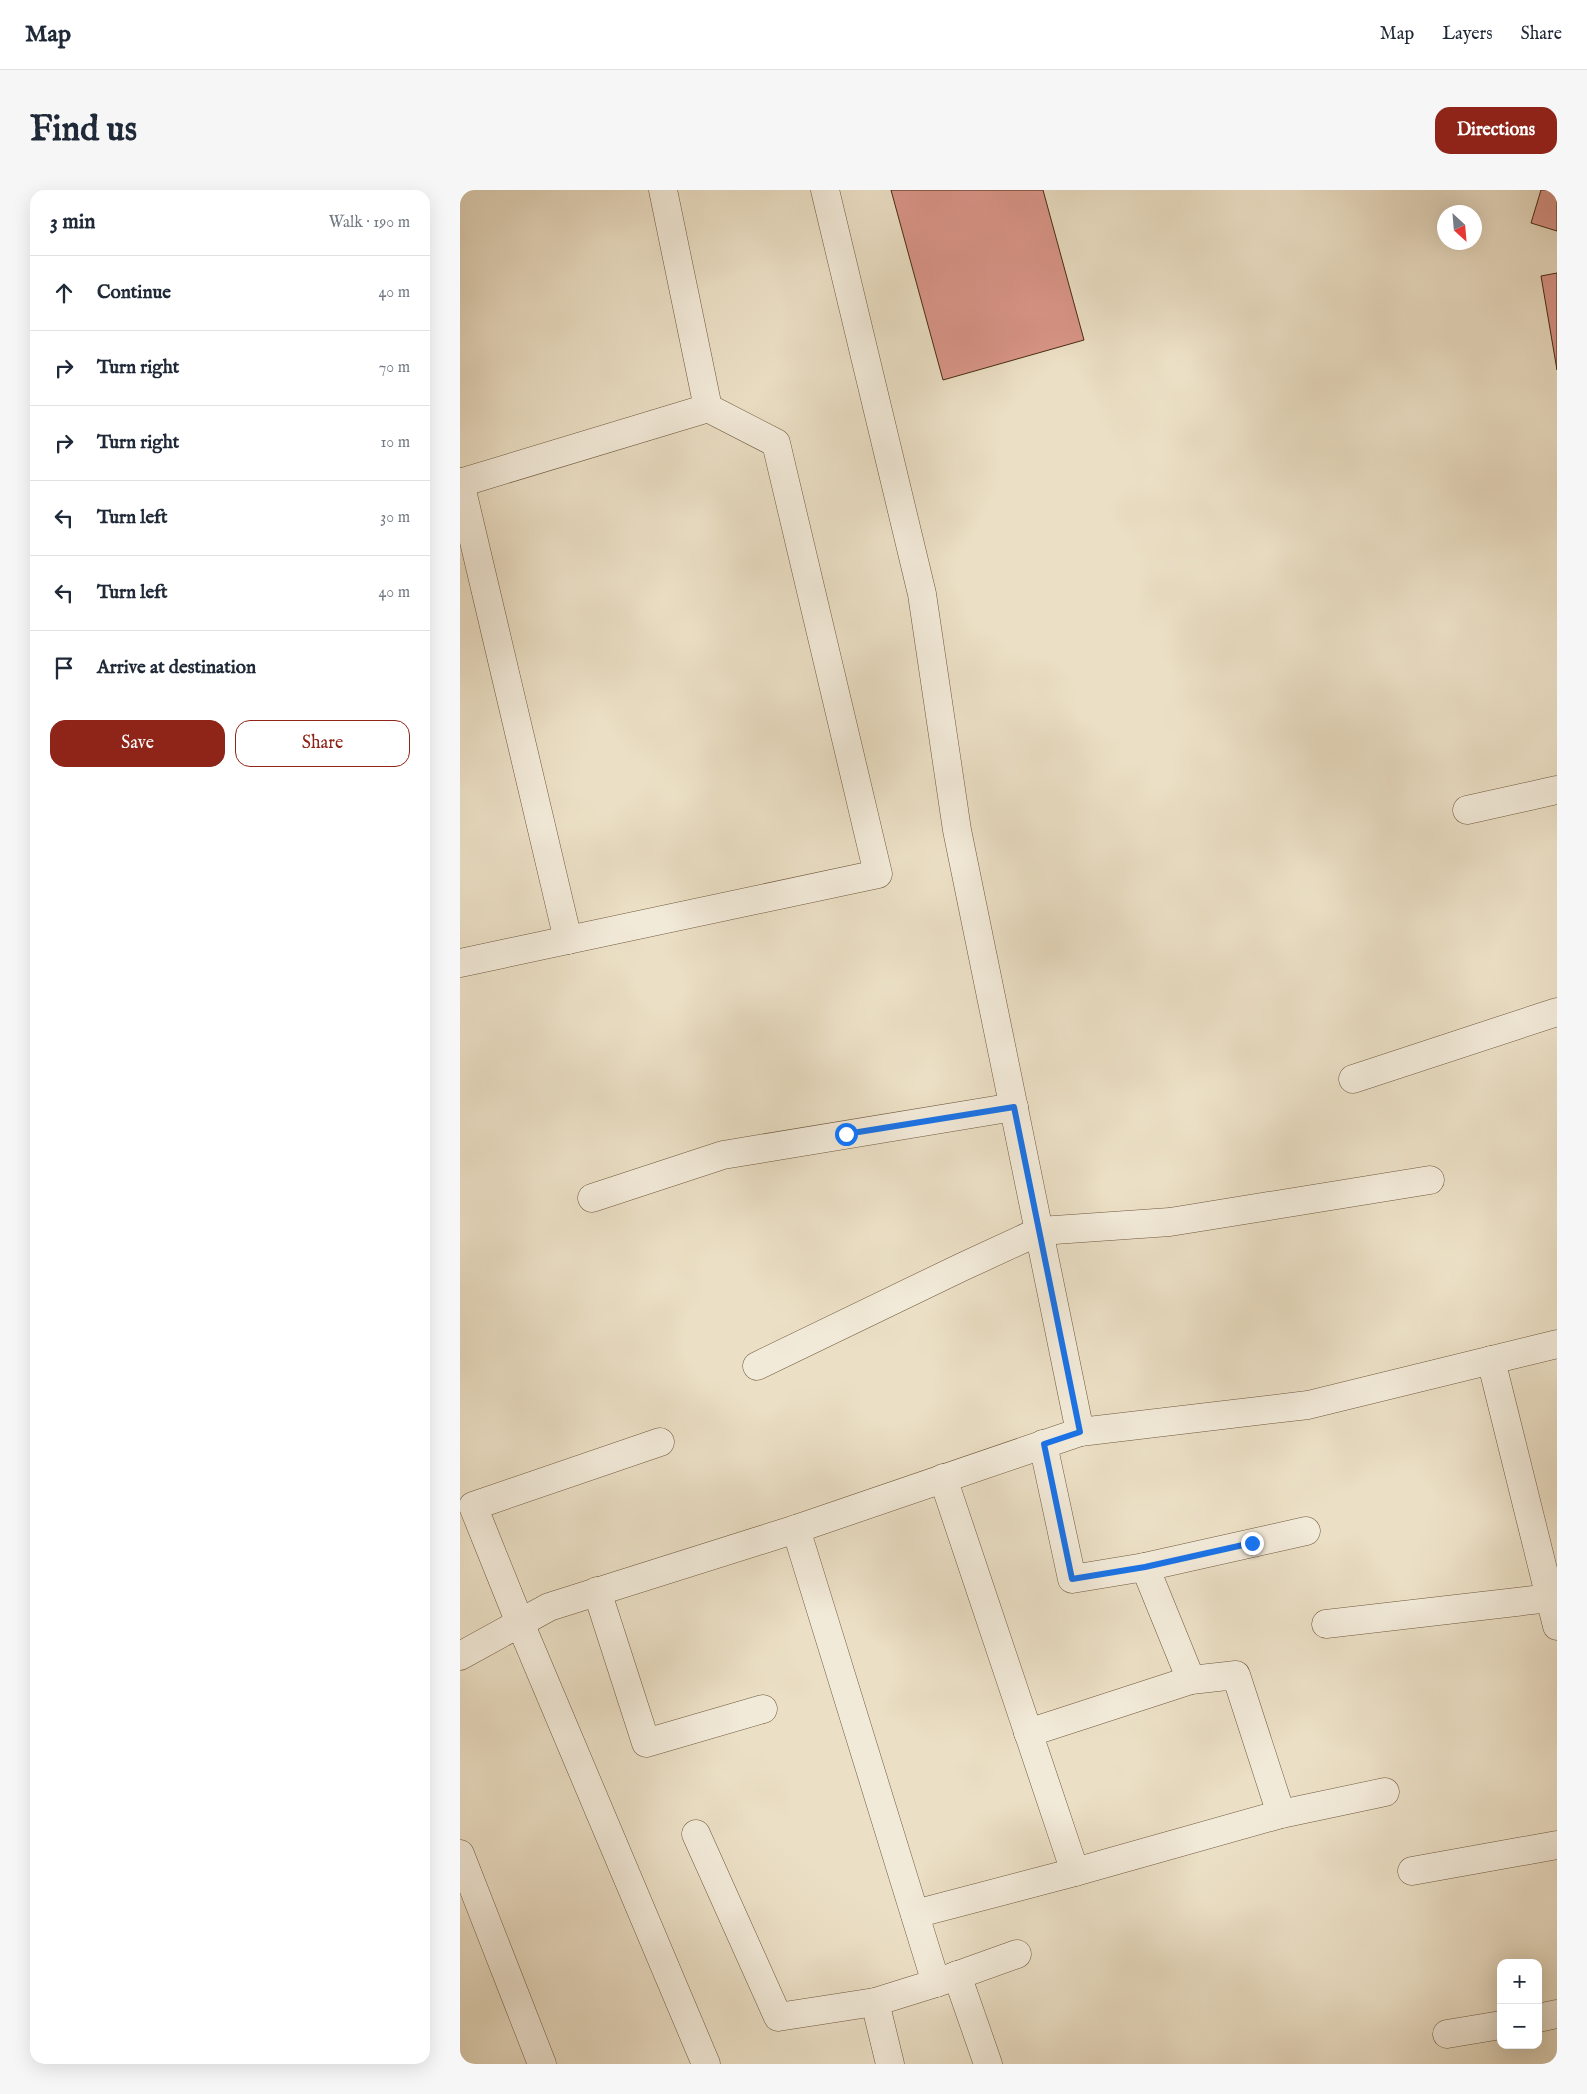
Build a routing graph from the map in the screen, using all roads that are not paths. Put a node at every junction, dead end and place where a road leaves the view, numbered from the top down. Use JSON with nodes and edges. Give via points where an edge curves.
{"nodes":[{"id":1,"x":663,"y":190,"type":"edge"},
{"id":2,"x":825,"y":190,"type":"edge"},
{"id":3,"x":708,"y":408,"type":"junction"},
{"id":4,"x":460,"y":483,"type":"edge"},
{"id":5,"x":1557,"y":790,"type":"edge"},
{"id":6,"x":1467,"y":810,"type":"dead end"},
{"id":7,"x":568,"y":940,"type":"junction"},
{"id":8,"x":460,"y":963,"type":"edge"},
{"id":9,"x":1557,"y":1012,"type":"edge"},
{"id":10,"x":1353,"y":1078,"type":"dead end"},
{"id":11,"x":1014,"y":1107,"type":"junction"},
{"id":12,"x":1430,"y":1180,"type":"dead end"},
{"id":13,"x":592,"y":1198,"type":"dead end"},
{"id":14,"x":1040,"y":1231,"type":"junction"},
{"id":15,"x":1557,"y":1344,"type":"edge"},
{"id":16,"x":1491,"y":1360,"type":"junction"},
{"id":17,"x":757,"y":1366,"type":"dead end"},
{"id":18,"x":1080,"y":1432,"type":"junction"},
{"id":19,"x":660,"y":1442,"type":"dead end"},
{"id":20,"x":1044,"y":1444,"type":"junction"},
{"id":21,"x":943,"y":1478,"type":"junction"},
{"id":22,"x":796,"y":1529,"type":"junction"},
{"id":23,"x":1306,"y":1532,"type":"dead end"},
{"id":24,"x":1145,"y":1567,"type":"junction"},
{"id":25,"x":597,"y":1591,"type":"junction"},
{"id":26,"x":1550,"y":1598,"type":"junction"},
{"id":27,"x":520,"y":1623,"type":"junction"},
{"id":28,"x":1326,"y":1624,"type":"dead end"},
{"id":29,"x":1557,"y":1626,"type":"edge"},
{"id":30,"x":460,"y":1656,"type":"edge"},
{"id":31,"x":1191,"y":1680,"type":"junction"},
{"id":32,"x":763,"y":1709,"type":"dead end"},
{"id":33,"x":1028,"y":1733,"type":"junction"},
{"id":34,"x":1385,"y":1792,"type":"dead end"},
{"id":35,"x":1281,"y":1814,"type":"junction"},
{"id":36,"x":696,"y":1834,"type":"dead end"},
{"id":37,"x":1557,"y":1845,"type":"edge"},
{"id":38,"x":460,"y":1854,"type":"edge"},
{"id":39,"x":1412,"y":1871,"type":"dead end"},
{"id":40,"x":1075,"y":1872,"type":"junction"},
{"id":41,"x":915,"y":1914,"type":"junction"},
{"id":42,"x":1017,"y":1954,"type":"dead end"},
{"id":43,"x":947,"y":1979,"type":"junction"},
{"id":44,"x":875,"y":2002,"type":"junction"},
{"id":45,"x":1557,"y":2014,"type":"edge"},
{"id":46,"x":1542,"y":2017,"type":"edge"},
{"id":47,"x":1497,"y":2025,"type":"edge"},
{"id":48,"x":1447,"y":2034,"type":"dead end"},
{"id":49,"x":542,"y":2064,"type":"edge"},
{"id":50,"x":706,"y":2064,"type":"edge"},
{"id":51,"x":890,"y":2064,"type":"edge"},
{"id":52,"x":988,"y":2064,"type":"edge"}],
"edges":[{"from":1,"to":3,"type":"street"},
{"from":2,"to":11,"type":"street","via":[[922,594],[957,830]]},
{"from":3,"to":4,"type":"street"},
{"from":3,"to":7,"type":"street","via":[[776,443],[878,874]]},
{"from":4,"to":7,"type":"street"},
{"from":5,"to":6,"type":"street"},
{"from":7,"to":8,"type":"street"},
{"from":9,"to":10,"type":"street"},
{"from":11,"to":13,"type":"street","via":[[723,1155]]},
{"from":11,"to":14,"type":"street"},
{"from":12,"to":14,"type":"street","via":[[1170,1222]]},
{"from":14,"to":17,"type":"street"},
{"from":14,"to":18,"type":"street"},
{"from":15,"to":16,"type":"street"},
{"from":16,"to":18,"type":"street","via":[[1308,1405]]},
{"from":16,"to":26,"type":"street"},
{"from":18,"to":20,"type":"street"},
{"from":19,"to":27,"type":"street","via":[[473,1506]]},
{"from":20,"to":21,"type":"street"},
{"from":20,"to":24,"type":"street","via":[[1072,1579]]},
{"from":21,"to":22,"type":"street"},
{"from":21,"to":33,"type":"street"},
{"from":22,"to":25,"type":"street"},
{"from":22,"to":41,"type":"street"},
{"from":23,"to":24,"type":"street"},
{"from":24,"to":31,"type":"street"},
{"from":25,"to":27,"type":"street","via":[[549,1607]]},
{"from":25,"to":32,"type":"street","via":[[646,1743]]},
{"from":26,"to":28,"type":"street"},
{"from":26,"to":29,"type":"street"},
{"from":27,"to":30,"type":"street"},
{"from":27,"to":50,"type":"street"},
{"from":31,"to":33,"type":"street"},
{"from":31,"to":35,"type":"street","via":[[1236,1675]]},
{"from":33,"to":40,"type":"street"},
{"from":34,"to":35,"type":"street"},
{"from":35,"to":40,"type":"street"},
{"from":36,"to":44,"type":"street","via":[[778,2017]]},
{"from":37,"to":39,"type":"street"},
{"from":38,"to":49,"type":"street"},
{"from":40,"to":41,"type":"street"},
{"from":41,"to":43,"type":"street"},
{"from":42,"to":43,"type":"street"},
{"from":43,"to":44,"type":"street"},
{"from":43,"to":52,"type":"street"},
{"from":44,"to":51,"type":"street"},
{"from":45,"to":46,"type":"street"},
{"from":47,"to":48,"type":"street"}]}
